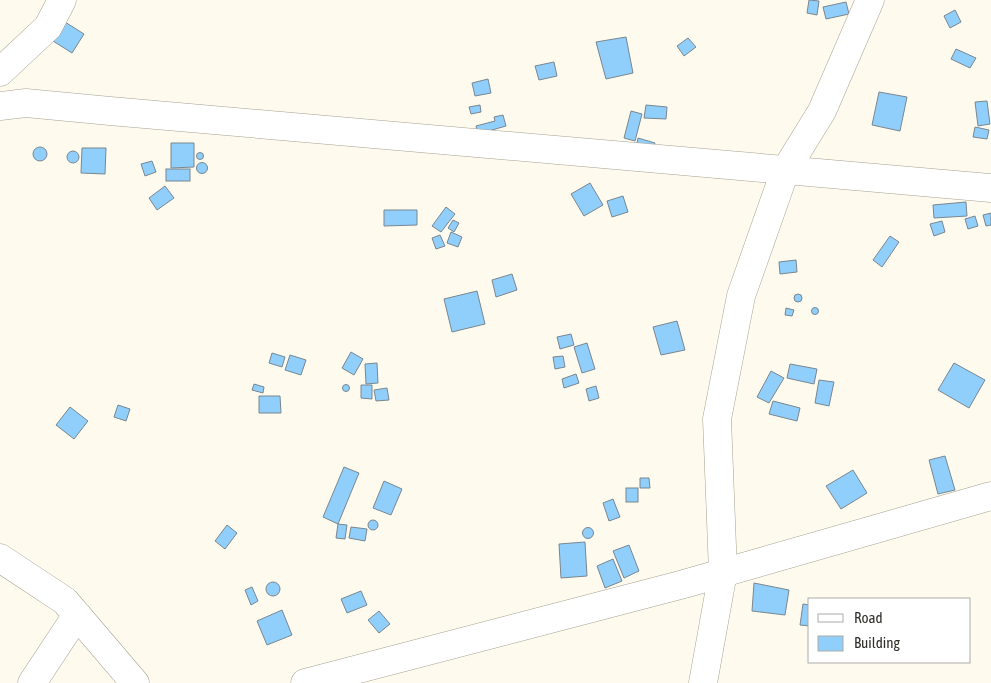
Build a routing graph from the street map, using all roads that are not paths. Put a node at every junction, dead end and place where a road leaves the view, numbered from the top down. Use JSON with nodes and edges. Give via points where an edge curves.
{"nodes":[{"id":1,"x":62,"y":0,"type":"edge"},
{"id":2,"x":870,"y":0,"type":"edge"},
{"id":3,"x":0,"y":72,"type":"edge"},
{"id":4,"x":0,"y":106,"type":"edge"},
{"id":5,"x":785,"y":170,"type":"junction"},
{"id":6,"x":991,"y":188,"type":"edge"},
{"id":7,"x":991,"y":496,"type":"edge"},
{"id":8,"x":0,"y":558,"type":"edge"},
{"id":9,"x":723,"y":572,"type":"junction"},
{"id":10,"x":77,"y":615,"type":"junction"},
{"id":11,"x":32,"y":683,"type":"edge"},
{"id":12,"x":135,"y":683,"type":"edge"},
{"id":13,"x":305,"y":683,"type":"edge"},
{"id":14,"x":703,"y":683,"type":"edge"}],
"edges":[{"from":1,"to":3,"type":"street","via":[[48,27]]},
{"from":2,"to":5,"type":"street","via":[[822,111]]},
{"from":4,"to":5,"type":"street","via":[[26,103]]},
{"from":5,"to":6,"type":"street"},
{"from":5,"to":9,"type":"street","via":[[741,296],[717,420]]},
{"from":7,"to":9,"type":"street"},
{"from":8,"to":10,"type":"street","via":[[65,601]]},
{"from":9,"to":13,"type":"street"},
{"from":9,"to":14,"type":"street"},
{"from":10,"to":11,"type":"street"},
{"from":10,"to":12,"type":"street"}]}
